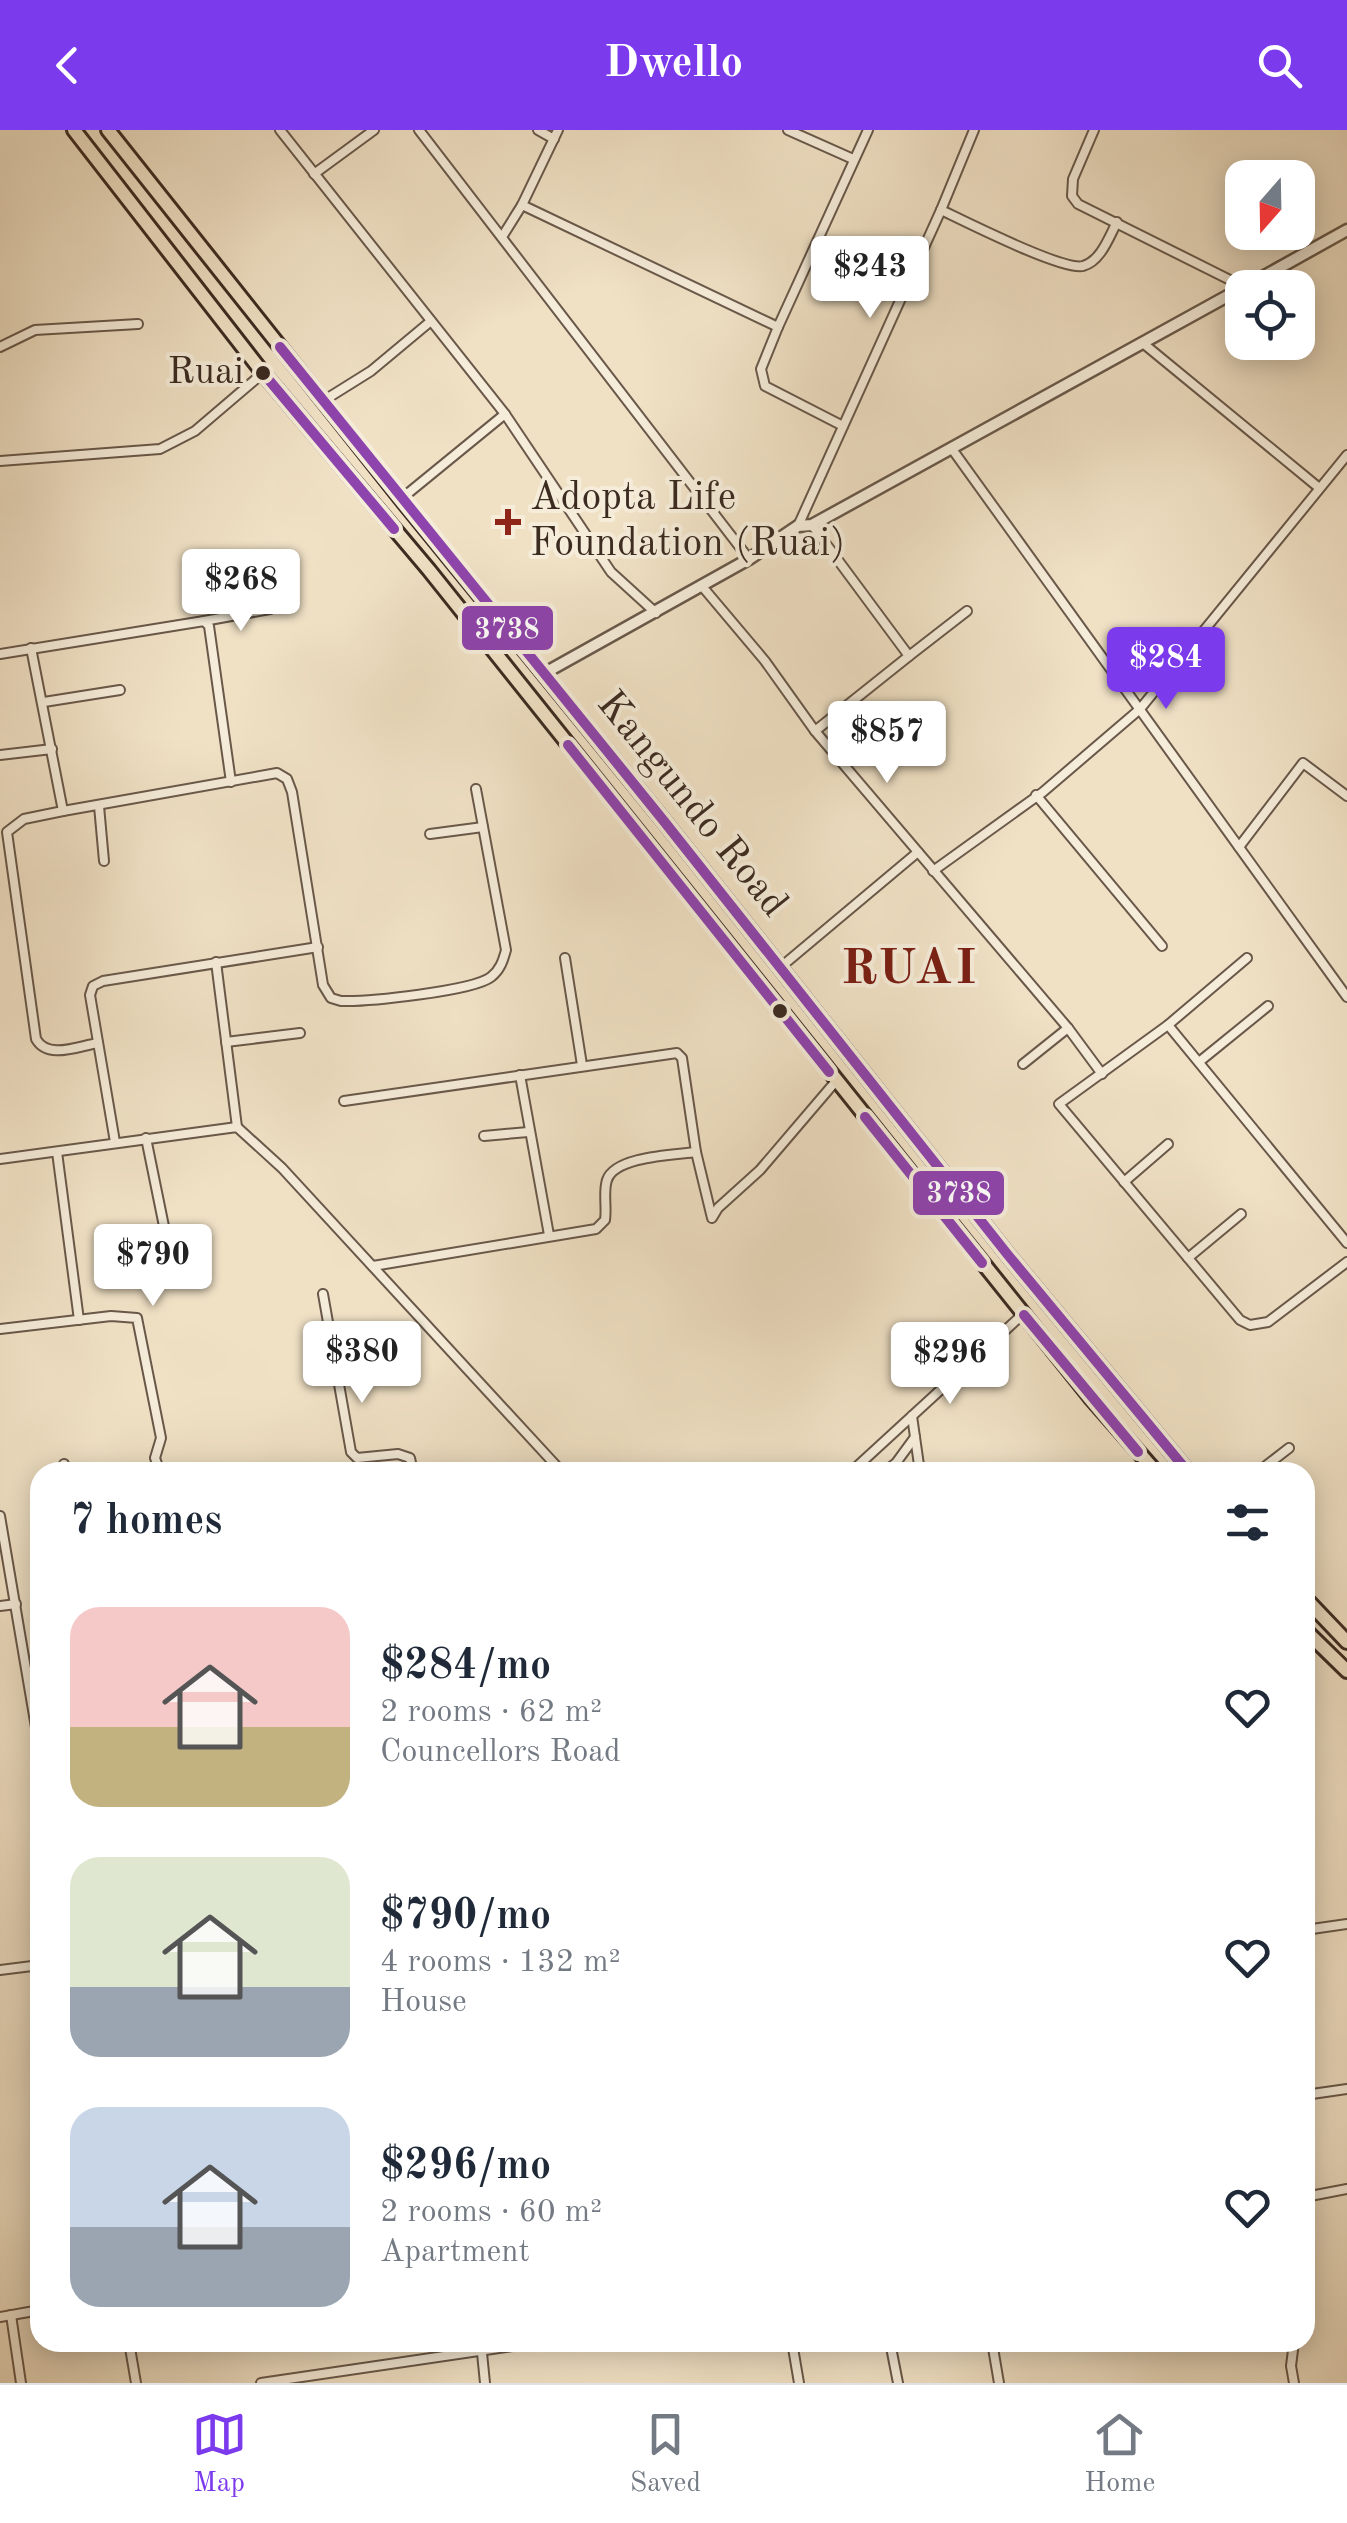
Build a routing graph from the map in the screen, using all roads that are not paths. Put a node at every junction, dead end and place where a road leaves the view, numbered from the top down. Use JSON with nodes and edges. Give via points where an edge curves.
{"nodes":[{"id":1,"x":74,"y":130,"type":"edge"},
{"id":2,"x":108,"y":130,"type":"edge"},
{"id":3,"x":280,"y":130,"type":"edge"},
{"id":4,"x":374,"y":130,"type":"edge"},
{"id":5,"x":419,"y":130,"type":"edge"},
{"id":6,"x":538,"y":130,"type":"edge"},
{"id":7,"x":788,"y":130,"type":"edge"},
{"id":8,"x":868,"y":130,"type":"edge"},
{"id":9,"x":1094,"y":130,"type":"edge"},
{"id":10,"x":972,"y":131,"type":"edge"},
{"id":11,"x":556,"y":134,"type":"edge"},
{"id":12,"x":854,"y":159,"type":"junction"},
{"id":13,"x":314,"y":174,"type":"junction"},
{"id":14,"x":522,"y":206,"type":"junction"},
{"id":15,"x":941,"y":210,"type":"junction"},
{"id":16,"x":1117,"y":222,"type":"junction"},
{"id":17,"x":1347,"y":230,"type":"edge"},
{"id":18,"x":502,"y":238,"type":"junction"},
{"id":19,"x":1275,"y":270,"type":"edge"},
{"id":20,"x":1225,"y":279,"type":"edge"},
{"id":21,"x":1225,"y":298,"type":"edge"},
{"id":22,"x":431,"y":320,"type":"junction"},
{"id":23,"x":138,"y":324,"type":"dead end"},
{"id":24,"x":778,"y":327,"type":"junction"},
{"id":25,"x":1144,"y":344,"type":"junction"},
{"id":26,"x":0,"y":347,"type":"edge"},
{"id":27,"x":263,"y":373,"type":"junction"},
{"id":28,"x":322,"y":399,"type":"junction"},
{"id":29,"x":297,"y":413,"type":"junction"},
{"id":30,"x":505,"y":414,"type":"junction"},
{"id":31,"x":843,"y":426,"type":"junction"},
{"id":32,"x":952,"y":449,"type":"junction"},
{"id":33,"x":1347,"y":455,"type":"edge"},
{"id":34,"x":0,"y":461,"type":"edge"},
{"id":35,"x":1318,"y":487,"type":"junction"},
{"id":36,"x":401,"y":499,"type":"junction"},
{"id":37,"x":812,"y":525,"type":"junction"},
{"id":38,"x":798,"y":526,"type":"junction"},
{"id":39,"x":750,"y":559,"type":"junction"},
{"id":40,"x":701,"y":585,"type":"junction"},
{"id":41,"x":270,"y":609,"type":"dead end"},
{"id":42,"x":967,"y":611,"type":"dead end"},
{"id":43,"x":656,"y":613,"type":"junction"},
{"id":44,"x":204,"y":622,"type":"junction"},
{"id":45,"x":30,"y":648,"type":"junction"},
{"id":46,"x":0,"y":654,"type":"edge"},
{"id":47,"x":909,"y":656,"type":"junction"},
{"id":48,"x":543,"y":674,"type":"junction"},
{"id":49,"x":120,"y":690,"type":"dead end"},
{"id":50,"x":44,"y":702,"type":"junction"},
{"id":51,"x":1140,"y":708,"type":"junction"},
{"id":52,"x":815,"y":731,"type":"junction"},
{"id":53,"x":52,"y":749,"type":"junction"},
{"id":54,"x":0,"y":755,"type":"edge"},
{"id":55,"x":231,"y":782,"type":"junction"},
{"id":56,"x":476,"y":790,"type":"dead end"},
{"id":57,"x":1036,"y":795,"type":"junction"},
{"id":58,"x":1347,"y":796,"type":"edge"},
{"id":59,"x":100,"y":806,"type":"junction"},
{"id":60,"x":63,"y":812,"type":"junction"},
{"id":61,"x":483,"y":828,"type":"junction"},
{"id":62,"x":430,"y":834,"type":"dead end"},
{"id":63,"x":1238,"y":846,"type":"junction"},
{"id":64,"x":918,"y":852,"type":"junction"},
{"id":65,"x":104,"y":861,"type":"dead end"},
{"id":66,"x":933,"y":871,"type":"junction"},
{"id":67,"x":1162,"y":946,"type":"dead end"},
{"id":68,"x":318,"y":947,"type":"junction"},
{"id":69,"x":565,"y":958,"type":"dead end"},
{"id":70,"x":1247,"y":958,"type":"dead end"},
{"id":71,"x":788,"y":961,"type":"dead end"},
{"id":72,"x":216,"y":962,"type":"junction"},
{"id":73,"x":1347,"y":997,"type":"edge"},
{"id":74,"x":1268,"y":1006,"type":"dead end"},
{"id":75,"x":1168,"y":1025,"type":"junction"},
{"id":76,"x":1068,"y":1028,"type":"junction"},
{"id":77,"x":300,"y":1033,"type":"dead end"},
{"id":78,"x":98,"y":1042,"type":"junction"},
{"id":79,"x":226,"y":1042,"type":"junction"},
{"id":80,"x":1199,"y":1062,"type":"junction"},
{"id":81,"x":582,"y":1064,"type":"junction"},
{"id":82,"x":1023,"y":1064,"type":"dead end"},
{"id":83,"x":1102,"y":1074,"type":"junction"},
{"id":84,"x":520,"y":1076,"type":"junction"},
{"id":85,"x":836,"y":1080,"type":"junction"},
{"id":86,"x":344,"y":1101,"type":"dead end"},
{"id":87,"x":237,"y":1127,"type":"junction"},
{"id":88,"x":528,"y":1132,"type":"junction"},
{"id":89,"x":484,"y":1136,"type":"dead end"},
{"id":90,"x":146,"y":1138,"type":"junction"},
{"id":91,"x":115,"y":1142,"type":"junction"},
{"id":92,"x":1168,"y":1144,"type":"dead end"},
{"id":93,"x":57,"y":1152,"type":"junction"},
{"id":94,"x":696,"y":1152,"type":"junction"},
{"id":95,"x":0,"y":1158,"type":"edge"},
{"id":96,"x":1124,"y":1182,"type":"junction"},
{"id":97,"x":1241,"y":1214,"type":"dead end"},
{"id":98,"x":548,"y":1236,"type":"junction"},
{"id":99,"x":1347,"y":1243,"type":"edge"},
{"id":100,"x":168,"y":1246,"type":"dead end"},
{"id":101,"x":1188,"y":1258,"type":"junction"},
{"id":102,"x":1347,"y":1262,"type":"edge"},
{"id":103,"x":373,"y":1266,"type":"junction"},
{"id":104,"x":323,"y":1294,"type":"dead end"},
{"id":105,"x":1024,"y":1314,"type":"junction"},
{"id":106,"x":78,"y":1320,"type":"junction"},
{"id":107,"x":0,"y":1329,"type":"edge"},
{"id":108,"x":912,"y":1416,"type":"junction"},
{"id":109,"x":915,"y":1436,"type":"junction"},
{"id":110,"x":1289,"y":1448,"type":"dead end"},
{"id":111,"x":156,"y":1462,"type":"edge"},
{"id":112,"x":411,"y":1462,"type":"edge"},
{"id":113,"x":553,"y":1462,"type":"edge"},
{"id":114,"x":862,"y":1462,"type":"edge"},
{"id":115,"x":896,"y":1462,"type":"edge"},
{"id":116,"x":919,"y":1462,"type":"edge"},
{"id":117,"x":1148,"y":1462,"type":"edge"},
{"id":118,"x":1180,"y":1462,"type":"edge"},
{"id":119,"x":1271,"y":1462,"type":"edge"},
{"id":120,"x":0,"y":1516,"type":"edge"},
{"id":121,"x":16,"y":1604,"type":"junction"},
{"id":122,"x":0,"y":1606,"type":"edge"},
{"id":123,"x":1315,"y":1608,"type":"edge"},
{"id":124,"x":1315,"y":1640,"type":"edge"},
{"id":125,"x":1347,"y":1642,"type":"edge"},
{"id":126,"x":1347,"y":1672,"type":"edge"},
{"id":127,"x":29,"y":1673,"type":"joint"},
{"id":128,"x":30,"y":1680,"type":"edge"},
{"id":129,"x":1347,"y":1924,"type":"edge"},
{"id":130,"x":1315,"y":1929,"type":"edge"},
{"id":131,"x":30,"y":1966,"type":"edge"},
{"id":132,"x":0,"y":1970,"type":"edge"},
{"id":133,"x":1347,"y":2089,"type":"edge"},
{"id":134,"x":1315,"y":2094,"type":"edge"},
{"id":135,"x":1347,"y":2189,"type":"edge"},
{"id":136,"x":1315,"y":2194,"type":"edge"},
{"id":137,"x":30,"y":2312,"type":"edge"},
{"id":138,"x":12,"y":2315,"type":"junction"},
{"id":139,"x":0,"y":2318,"type":"edge"},
{"id":140,"x":131,"y":2352,"type":"edge"},
{"id":141,"x":487,"y":2352,"type":"edge"},
{"id":142,"x":793,"y":2352,"type":"edge"},
{"id":143,"x":892,"y":2352,"type":"edge"},
{"id":144,"x":994,"y":2352,"type":"edge"},
{"id":145,"x":1292,"y":2352,"type":"edge"},
{"id":146,"x":482,"y":2353,"type":"junction"},
{"id":147,"x":299,"y":2381,"type":"edge"},
{"id":148,"x":21,"y":2383,"type":"edge"},
{"id":149,"x":136,"y":2383,"type":"edge"},
{"id":150,"x":260,"y":2383,"type":"edge"},
{"id":151,"x":485,"y":2383,"type":"edge"},
{"id":152,"x":798,"y":2383,"type":"edge"},
{"id":153,"x":898,"y":2383,"type":"edge"},
{"id":154,"x":999,"y":2383,"type":"edge"},
{"id":155,"x":1294,"y":2383,"type":"edge"}],
"edges":[{"from":1,"to":27,"type":"highway","name":"Kangundo Road"},
{"from":2,"to":28,"type":"highway","name":"Kangundo Road"},
{"from":3,"to":13,"type":"street"},
{"from":4,"to":13,"type":"street"},
{"from":5,"to":18,"type":"street"},
{"from":6,"to":11,"type":"street"},
{"from":7,"to":12,"type":"street"},
{"from":8,"to":12,"type":"street"},
{"from":9,"to":16,"type":"street","via":[[1072,196]]},
{"from":10,"to":15,"type":"street"},
{"from":11,"to":14,"type":"street"},
{"from":12,"to":24,"type":"street"},
{"from":13,"to":22,"type":"street"},
{"from":14,"to":18,"type":"street"},
{"from":14,"to":24,"type":"street"},
{"from":15,"to":16,"type":"street","via":[[1066,265],[1097,257]]},
{"from":15,"to":31,"type":"street"},
{"from":16,"to":20,"type":"street"},
{"from":17,"to":19,"type":"street"},
{"from":18,"to":39,"type":"street"},
{"from":21,"to":25,"type":"street"},
{"from":22,"to":28,"type":"street","via":[[371,371]]},
{"from":22,"to":30,"type":"street"},
{"from":23,"to":26,"type":"street","via":[[35,330]]},
{"from":24,"to":31,"type":"street","via":[[761,369],[765,386]]},
{"from":25,"to":32,"type":"street"},
{"from":25,"to":35,"type":"street"},
{"from":27,"to":29,"type":"highway","name":"Kangundo Road"},
{"from":27,"to":34,"type":"street","via":[[195,430],[160,448]]},
{"from":28,"to":29,"type":"highway"},
{"from":28,"to":36,"type":"highway","name":"Kangundo Road"},
{"from":29,"to":85,"type":"highway","name":"Kangundo Road"},
{"from":30,"to":36,"type":"street"},
{"from":30,"to":43,"type":"street","via":[[612,572]]},
{"from":31,"to":38,"type":"street"},
{"from":32,"to":37,"type":"street"},
{"from":32,"to":51,"type":"street"},
{"from":33,"to":35,"type":"street"},
{"from":35,"to":51,"type":"street"},
{"from":36,"to":48,"type":"highway","name":"Kangundo Road"},
{"from":37,"to":38,"type":"street"},
{"from":37,"to":47,"type":"street"},
{"from":38,"to":39,"type":"street"},
{"from":39,"to":40,"type":"street"},
{"from":40,"to":43,"type":"street"},
{"from":40,"to":52,"type":"street"},
{"from":41,"to":44,"type":"street"},
{"from":42,"to":47,"type":"street"},
{"from":43,"to":48,"type":"street"},
{"from":44,"to":45,"type":"street"},
{"from":44,"to":55,"type":"street"},
{"from":45,"to":46,"type":"street"},
{"from":45,"to":50,"type":"street"},
{"from":47,"to":52,"type":"street"},
{"from":48,"to":118,"type":"highway","name":"Kangundo Road"},
{"from":49,"to":50,"type":"street"},
{"from":50,"to":53,"type":"street"},
{"from":51,"to":57,"type":"street"},
{"from":51,"to":63,"type":"street"},
{"from":52,"to":64,"type":"street"},
{"from":53,"to":54,"type":"street"},
{"from":53,"to":60,"type":"street"},
{"from":55,"to":59,"type":"street"},
{"from":55,"to":68,"type":"street","via":[[276,773],[287,779]]},
{"from":56,"to":61,"type":"street"},
{"from":57,"to":66,"type":"street"},
{"from":57,"to":67,"type":"street"},
{"from":58,"to":63,"type":"street","via":[[1303,763]]},
{"from":59,"to":60,"type":"street"},
{"from":59,"to":65,"type":"street"},
{"from":60,"to":78,"type":"street","via":[[24,820],[7,832],[36,1038],[48,1050]]},
{"from":61,"to":62,"type":"street"},
{"from":61,"to":68,"type":"street","via":[[506,950],[486,981],[341,1002],[326,992]]},
{"from":63,"to":73,"type":"street"},
{"from":64,"to":66,"type":"street"},
{"from":64,"to":71,"type":"street"},
{"from":66,"to":76,"type":"street"},
{"from":68,"to":72,"type":"street"},
{"from":69,"to":81,"type":"street"},
{"from":70,"to":75,"type":"street"},
{"from":72,"to":78,"type":"street","via":[[97,982],[90,995]]},
{"from":72,"to":79,"type":"street"},
{"from":74,"to":80,"type":"street"},
{"from":75,"to":80,"type":"street"},
{"from":75,"to":83,"type":"street"},
{"from":76,"to":82,"type":"street"},
{"from":76,"to":83,"type":"street"},
{"from":77,"to":79,"type":"street"},
{"from":78,"to":91,"type":"street"},
{"from":79,"to":87,"type":"street"},
{"from":80,"to":99,"type":"street"},
{"from":81,"to":84,"type":"street"},
{"from":81,"to":94,"type":"street","via":[[679,1054]]},
{"from":83,"to":96,"type":"street","via":[[1060,1104]]},
{"from":84,"to":86,"type":"street"},
{"from":84,"to":88,"type":"street"},
{"from":85,"to":94,"type":"street","via":[[712,1218]]},
{"from":85,"to":105,"type":"highway","name":"Kangundo Road"},
{"from":87,"to":90,"type":"street"},
{"from":87,"to":103,"type":"street"},
{"from":88,"to":89,"type":"street"},
{"from":88,"to":98,"type":"street"},
{"from":90,"to":91,"type":"street"},
{"from":90,"to":100,"type":"street"},
{"from":91,"to":93,"type":"street"},
{"from":92,"to":96,"type":"street"},
{"from":93,"to":95,"type":"street"},
{"from":93,"to":106,"type":"street"},
{"from":94,"to":98,"type":"street","via":[[617,1168],[606,1182],[603,1224]]},
{"from":96,"to":101,"type":"street"},
{"from":97,"to":101,"type":"street"},
{"from":98,"to":103,"type":"street"},
{"from":101,"to":102,"type":"street","via":[[1240,1320],[1259,1326]]},
{"from":103,"to":113,"type":"street"},
{"from":104,"to":112,"type":"street","via":[[352,1452],[358,1458],[398,1454]]},
{"from":105,"to":108,"type":"street"},
{"from":105,"to":117,"type":"highway","name":"Kangundo Road"},
{"from":106,"to":107,"type":"street"},
{"from":106,"to":111,"type":"street","via":[[136,1318],[161,1438]]},
{"from":108,"to":109,"type":"street"},
{"from":108,"to":114,"type":"street"},
{"from":109,"to":115,"type":"street"},
{"from":109,"to":116,"type":"street"},
{"from":110,"to":119,"type":"street"},
{"from":120,"to":121,"type":"street"},
{"from":121,"to":122,"type":"street"},
{"from":121,"to":127,"type":"street"},
{"from":123,"to":125,"type":"highway"},
{"from":124,"to":126,"type":"highway"},
{"from":127,"to":128,"type":"street"},
{"from":129,"to":130,"type":"street"},
{"from":131,"to":132,"type":"street"},
{"from":133,"to":134,"type":"street"},
{"from":135,"to":136,"type":"street"},
{"from":137,"to":138,"type":"street"},
{"from":138,"to":139,"type":"street"},
{"from":138,"to":148,"type":"street"},
{"from":140,"to":149,"type":"street"},
{"from":141,"to":146,"type":"street"},
{"from":142,"to":152,"type":"street"},
{"from":143,"to":153,"type":"street"},
{"from":144,"to":154,"type":"street"},
{"from":145,"to":155,"type":"street"},
{"from":146,"to":147,"type":"street"},
{"from":146,"to":151,"type":"street"},
{"from":147,"to":150,"type":"street"}]}
